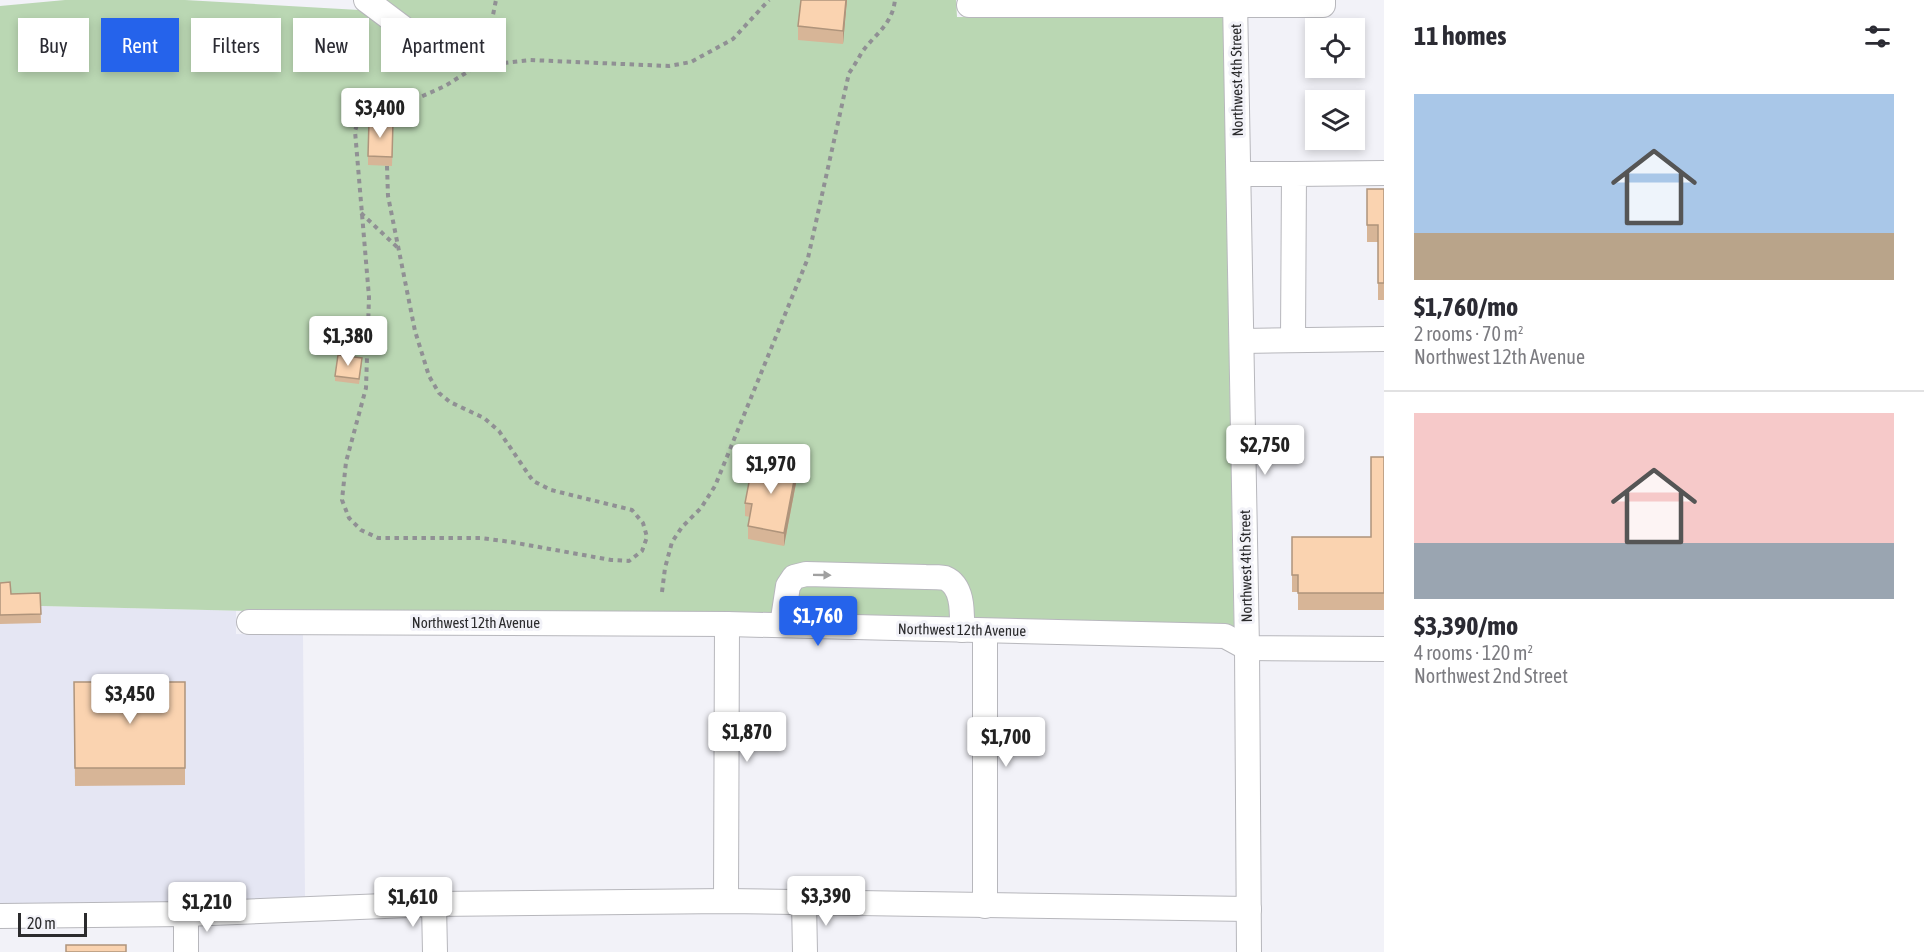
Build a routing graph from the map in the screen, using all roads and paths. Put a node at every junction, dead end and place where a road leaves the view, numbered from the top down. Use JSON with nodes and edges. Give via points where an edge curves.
{"nodes":[{"id":1,"x":366,"y":0,"type":"edge"},
{"id":2,"x":496,"y":0,"type":"edge"},
{"id":3,"x":769,"y":0,"type":"edge"},
{"id":4,"x":895,"y":0,"type":"edge"},
{"id":5,"x":1235,"y":3,"type":"edge"},
{"id":6,"x":1323,"y":3,"type":"edge"},
{"id":7,"x":969,"y":5,"type":"dead end"},
{"id":8,"x":390,"y":18,"type":"edge"},
{"id":9,"x":492,"y":18,"type":"edge"},
{"id":10,"x":506,"y":63,"type":"edge"},
{"id":11,"x":467,"y":72,"type":"edge"},
{"id":12,"x":387,"y":166,"type":"edge"},
{"id":13,"x":1384,"y":173,"type":"edge"},
{"id":14,"x":1239,"y":174,"type":"junction"},
{"id":15,"x":1294,"y":174,"type":"junction"},
{"id":16,"x":361,"y":212,"type":"junction"},
{"id":17,"x":398,"y":248,"type":"junction"},
{"id":18,"x":1293,"y":339,"type":"junction"},
{"id":19,"x":1384,"y":339,"type":"edge"},
{"id":20,"x":1242,"y":341,"type":"junction"},
{"id":21,"x":662,"y":592,"type":"dead end"},
{"id":22,"x":249,"y":622,"type":"dead end"},
{"id":23,"x":727,"y":624,"type":"junction"},
{"id":24,"x":782,"y":626,"type":"junction"},
{"id":25,"x":974,"y":630,"type":"junction"},
{"id":26,"x":1247,"y":648,"type":"junction"},
{"id":27,"x":1384,"y":649,"type":"edge"},
{"id":28,"x":726,"y":901,"type":"junction"},
{"id":29,"x":804,"y":902,"type":"junction"},
{"id":30,"x":434,"y":904,"type":"junction"},
{"id":31,"x":985,"y":906,"type":"junction"},
{"id":32,"x":1249,"y":909,"type":"junction"},
{"id":33,"x":186,"y":914,"type":"junction"},
{"id":34,"x":0,"y":916,"type":"edge"},
{"id":35,"x":186,"y":952,"type":"edge"},
{"id":36,"x":435,"y":952,"type":"edge"},
{"id":37,"x":805,"y":952,"type":"edge"},
{"id":38,"x":1249,"y":952,"type":"edge"}],
"edges":[{"from":1,"to":8,"type":"street"},
{"from":2,"to":9,"type":"path"},
{"from":3,"to":10,"type":"path","via":[[733,39],[691,62],[669,66],[530,60]]},
{"from":4,"to":21,"type":"path","via":[[887,24],[849,73],[808,258],[715,486],[672,542]]},
{"from":5,"to":6,"type":"street"},
{"from":5,"to":7,"type":"street"},
{"from":5,"to":14,"type":"street","name":"Northwest 4th Street"},
{"from":11,"to":16,"type":"path","via":[[396,108],[372,100],[362,108],[355,131]]},
{"from":12,"to":17,"type":"path"},
{"from":13,"to":15,"type":"street"},
{"from":14,"to":15,"type":"street"},
{"from":14,"to":20,"type":"street","name":"Northwest 4th Street"},
{"from":15,"to":18,"type":"street"},
{"from":16,"to":17,"type":"path"},
{"from":16,"to":17,"type":"path","via":[[369,297],[366,388],[346,462],[342,500],[349,518],[378,538],[481,538],[611,561],[629,561],[642,551],[647,537],[643,523],[632,510],[551,490],[533,481],[499,431],[439,393],[429,376],[415,331]]},
{"from":18,"to":19,"type":"street"},
{"from":18,"to":20,"type":"street"},
{"from":20,"to":26,"type":"street","name":"Northwest 4th Street"},
{"from":22,"to":23,"type":"street","name":"Northwest 12th Avenue"},
{"from":23,"to":24,"type":"street","name":"Northwest 12th Avenue"},
{"from":23,"to":28,"type":"street"},
{"from":24,"to":25,"type":"street","name":"Northwest 12th Avenue"},
{"from":24,"to":25,"type":"street","one_way":true,"via":[[788,586],[794,577],[806,574],[945,579],[954,585]]},
{"from":25,"to":26,"type":"street","name":"Northwest 12th Avenue","via":[[1225,636]]},
{"from":25,"to":31,"type":"street"},
{"from":26,"to":27,"type":"street","name":"Northwest 12th Avenue"},
{"from":26,"to":32,"type":"street","name":"Northwest 4th Street"},
{"from":28,"to":29,"type":"street"},
{"from":28,"to":30,"type":"street"},
{"from":29,"to":31,"type":"street"},
{"from":29,"to":37,"type":"street"},
{"from":30,"to":33,"type":"street"},
{"from":30,"to":36,"type":"street"},
{"from":31,"to":32,"type":"street"},
{"from":32,"to":38,"type":"street","name":"Northwest 4th Street"},
{"from":33,"to":34,"type":"street"},
{"from":33,"to":35,"type":"street"}]}
